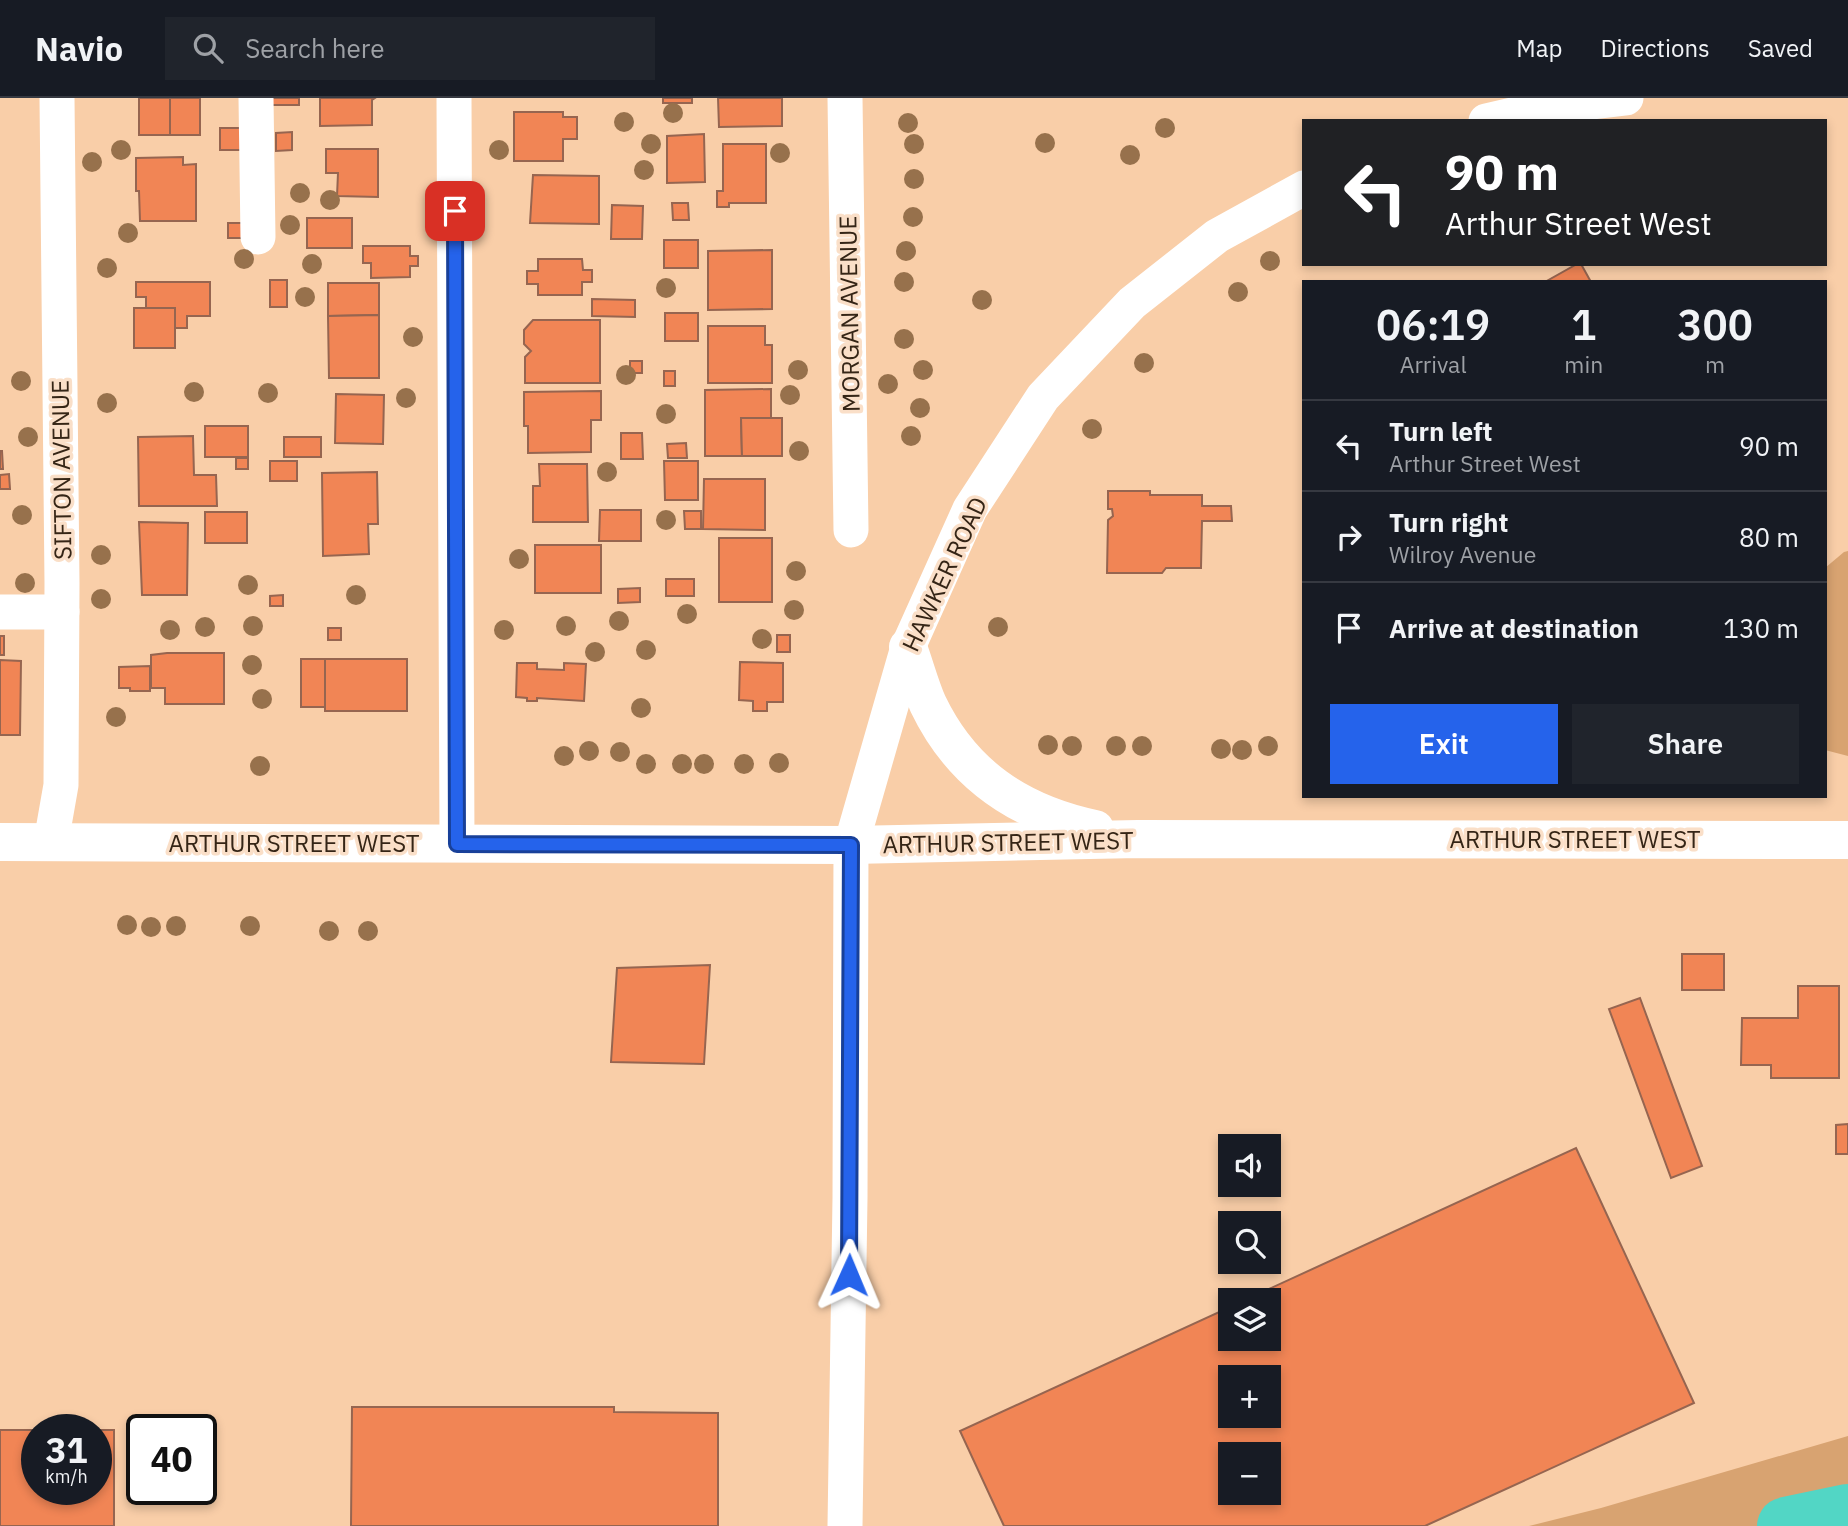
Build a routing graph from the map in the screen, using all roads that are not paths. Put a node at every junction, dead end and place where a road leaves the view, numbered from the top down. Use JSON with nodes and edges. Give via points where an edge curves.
{"nodes":[{"id":1,"x":57,"y":98,"type":"edge"},
{"id":2,"x":256,"y":98,"type":"edge"},
{"id":3,"x":454,"y":98,"type":"edge"},
{"id":4,"x":845,"y":98,"type":"edge"},
{"id":5,"x":1626,"y":98,"type":"edge"},
{"id":6,"x":1495,"y":119,"type":"edge"},
{"id":7,"x":1302,"y":189,"type":"edge"},
{"id":8,"x":258,"y":237,"type":"dead end"},
{"id":9,"x":851,"y":530,"type":"dead end"},
{"id":10,"x":0,"y":612,"type":"edge"},
{"id":11,"x":62,"y":612,"type":"junction"},
{"id":12,"x":908,"y":648,"type":"junction"},
{"id":13,"x":1138,"y":839,"type":"junction"},
{"id":14,"x":1848,"y":839,"type":"edge"},
{"id":15,"x":0,"y":842,"type":"edge"},
{"id":16,"x":51,"y":842,"type":"junction"},
{"id":17,"x":457,"y":844,"type":"junction"},
{"id":18,"x":851,"y":845,"type":"junction"},
{"id":19,"x":845,"y":1526,"type":"edge"}],
"edges":[{"from":1,"to":11,"type":"street","name":"SIFTON AVENUE"},
{"from":2,"to":8,"type":"street"},
{"from":3,"to":17,"type":"street"},
{"from":4,"to":9,"type":"street","name":"MORGAN AVENUE"},
{"from":5,"to":6,"type":"street"},
{"from":7,"to":12,"type":"street","name":"HAWKER ROAD","via":[[1217,236],[1132,303],[1043,397],[970,509]]},
{"from":10,"to":11,"type":"street"},
{"from":11,"to":16,"type":"street","name":"SIFTON AVENUE","via":[[61,785]]},
{"from":12,"to":13,"type":"main road","via":[[928,704],[954,748],[989,785],[1064,821]]},
{"from":12,"to":18,"type":"street","name":"HAWKER ROAD"},
{"from":13,"to":14,"type":"main road","name":"ARTHUR STREET WEST"},
{"from":13,"to":18,"type":"main road","name":"ARTHUR STREET WEST"},
{"from":15,"to":16,"type":"main road","name":"ARTHUR STREET WEST"},
{"from":16,"to":17,"type":"main road","name":"ARTHUR STREET WEST"},
{"from":17,"to":18,"type":"main road","name":"ARTHUR STREET WEST"},
{"from":18,"to":19,"type":"street","name":"HAWKER ROAD"}]}
